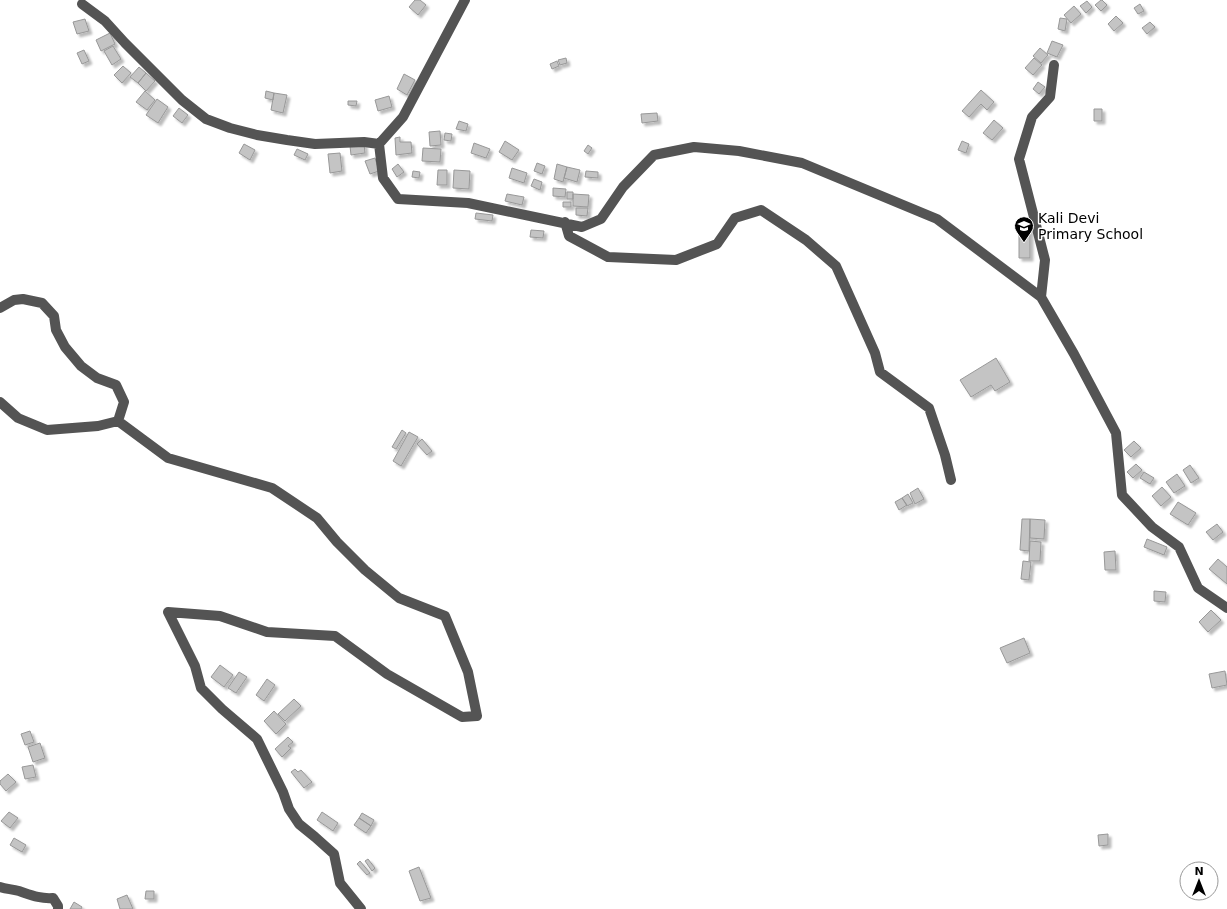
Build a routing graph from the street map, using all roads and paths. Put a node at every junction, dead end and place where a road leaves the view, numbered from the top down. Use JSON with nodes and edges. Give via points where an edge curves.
{"nodes":[{"id":1,"x":465,"y":0,"type":"edge"},
{"id":2,"x":82,"y":4,"type":"dead end"},
{"id":3,"x":1054,"y":65,"type":"dead end"},
{"id":4,"x":379,"y":144,"type":"junction"},
{"id":5,"x":565,"y":222,"type":"junction"},
{"id":6,"x":1041,"y":298,"type":"junction"},
{"id":7,"x":0,"y":308,"type":"edge"},
{"id":8,"x":0,"y":402,"type":"edge"},
{"id":9,"x":118,"y":421,"type":"junction"},
{"id":10,"x":951,"y":480,"type":"dead end"},
{"id":11,"x":1227,"y":608,"type":"edge"},
{"id":12,"x":0,"y":887,"type":"edge"},
{"id":13,"x":58,"y":909,"type":"edge"},
{"id":14,"x":361,"y":909,"type":"edge"}],
"edges":[{"from":1,"to":4,"type":"street","via":[[403,117]]},
{"from":2,"to":4,"type":"street","via":[[105,21],[182,100],[206,119],[230,128],[287,140],[315,144]]},
{"from":3,"to":6,"type":"street","via":[[1050,97],[1032,116],[1019,159],[1045,260]]},
{"from":4,"to":5,"type":"street","via":[[383,178],[398,199],[468,203]]},
{"from":5,"to":6,"type":"street","via":[[582,227],[601,219],[623,187],[654,155],[694,147],[739,151],[802,163],[937,219]]},
{"from":5,"to":10,"type":"street","via":[[569,236],[608,257],[676,260],[717,244],[735,218],[761,210],[806,240],[836,266],[875,353],[880,372],[929,408]]},
{"from":6,"to":11,"type":"street","via":[[1116,433],[1122,495],[1152,526],[1180,547],[1198,588]]},
{"from":7,"to":9,"type":"street","via":[[19,299],[42,302],[54,316],[56,330],[65,347],[81,366],[97,378],[116,385],[124,402]]},
{"from":8,"to":9,"type":"street","via":[[18,418],[47,430],[98,426]]},
{"from":9,"to":14,"type":"street","via":[[168,458],[272,488],[317,518],[365,570],[399,598],[445,616],[468,672],[478,716],[462,717],[387,674],[335,636],[267,632],[220,616],[168,612],[195,666],[201,688],[257,739],[298,824],[334,854],[340,883]]},
{"from":12,"to":13,"type":"street","via":[[30,896],[53,898]]}]}
